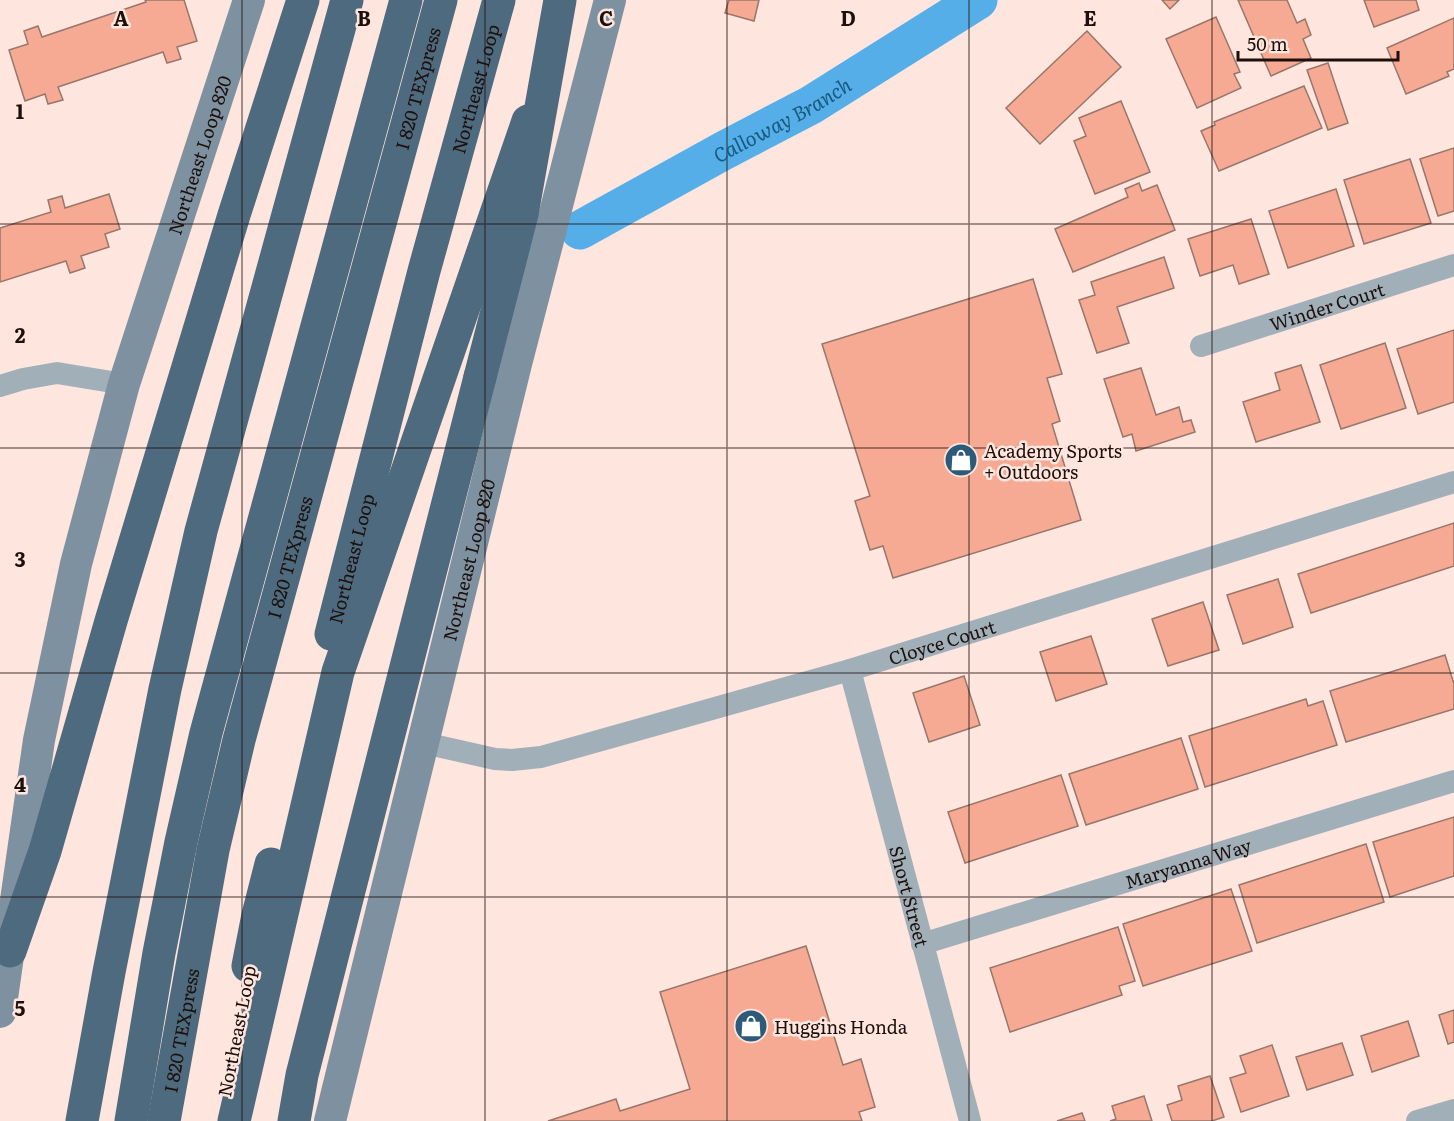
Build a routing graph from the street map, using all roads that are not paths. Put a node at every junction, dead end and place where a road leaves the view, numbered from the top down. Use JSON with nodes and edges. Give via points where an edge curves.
{"nodes":[{"id":1,"x":249,"y":0,"type":"edge"},
{"id":2,"x":303,"y":0,"type":"edge"},
{"id":3,"x":347,"y":0,"type":"edge"},
{"id":4,"x":406,"y":0,"type":"edge"},
{"id":5,"x":441,"y":0,"type":"edge"},
{"id":6,"x":499,"y":0,"type":"edge"},
{"id":7,"x":560,"y":0,"type":"edge"},
{"id":8,"x":569,"y":0,"type":"edge"},
{"id":9,"x":610,"y":0,"type":"edge"},
{"id":10,"x":1454,"y":265,"type":"edge"},
{"id":11,"x":1201,"y":346,"type":"dead end"},
{"id":12,"x":124,"y":384,"type":"junction"},
{"id":13,"x":0,"y":386,"type":"edge"},
{"id":14,"x":1454,"y":482,"type":"edge"},
{"id":15,"x":850,"y":670,"type":"junction"},
{"id":16,"x":424,"y":743,"type":"junction"},
{"id":17,"x":1454,"y":781,"type":"edge"},
{"id":18,"x":922,"y":945,"type":"junction"},
{"id":19,"x":10,"y":951,"type":"junction"},
{"id":20,"x":0,"y":1012,"type":"edge"},
{"id":21,"x":1454,"y":1110,"type":"edge"},
{"id":22,"x":82,"y":1121,"type":"edge"},
{"id":23,"x":130,"y":1121,"type":"edge"},
{"id":24,"x":164,"y":1121,"type":"edge"},
{"id":25,"x":219,"y":1121,"type":"edge"},
{"id":26,"x":234,"y":1121,"type":"edge"},
{"id":27,"x":294,"y":1121,"type":"edge"},
{"id":28,"x":330,"y":1121,"type":"edge"},
{"id":29,"x":970,"y":1121,"type":"edge"},
{"id":30,"x":1417,"y":1121,"type":"edge"}],
"edges":[{"from":1,"to":12,"type":"main road","name":"Northeast Loop 820"},
{"from":2,"to":19,"type":"highway","via":[[234,215],[45,851]]},
{"from":3,"to":22,"type":"highway","via":[[201,531],[165,688]]},
{"from":4,"to":23,"type":"highway","name":"I 820 TEXpress","via":[[206,733],[159,953]]},
{"from":5,"to":24,"type":"highway","name":"I 820 TEXpress","via":[[239,740],[213,850]]},
{"from":6,"to":25,"type":"highway","name":"Northeast Loop","via":[[424,271],[258,915]]},
{"from":7,"to":27,"type":"highway","bridge":true,"via":[[522,214],[302,1075]]},
{"from":8,"to":26,"type":"highway","via":[[338,672]]},
{"from":9,"to":16,"type":"main road","name":"Northeast Loop 820"},
{"from":10,"to":11,"type":"street","name":"Winder Court"},
{"from":12,"to":13,"type":"street","via":[[57,373]]},
{"from":12,"to":19,"type":"main road","name":"Northeast Loop 820","via":[[76,564],[39,740]]},
{"from":14,"to":15,"type":"street","name":"Cloyce Court"},
{"from":15,"to":16,"type":"street","name":"Cloyce Court","via":[[541,757],[495,759]]},
{"from":15,"to":18,"type":"street","name":"Short Street"},
{"from":16,"to":28,"type":"main road","name":"Northeast Loop 820"},
{"from":17,"to":18,"type":"street","name":"Maryanna Way"},
{"from":18,"to":29,"type":"street","name":"Short Street"},
{"from":19,"to":20,"type":"main road","name":"Northeast Loop 820"},
{"from":21,"to":30,"type":"street"}]}
